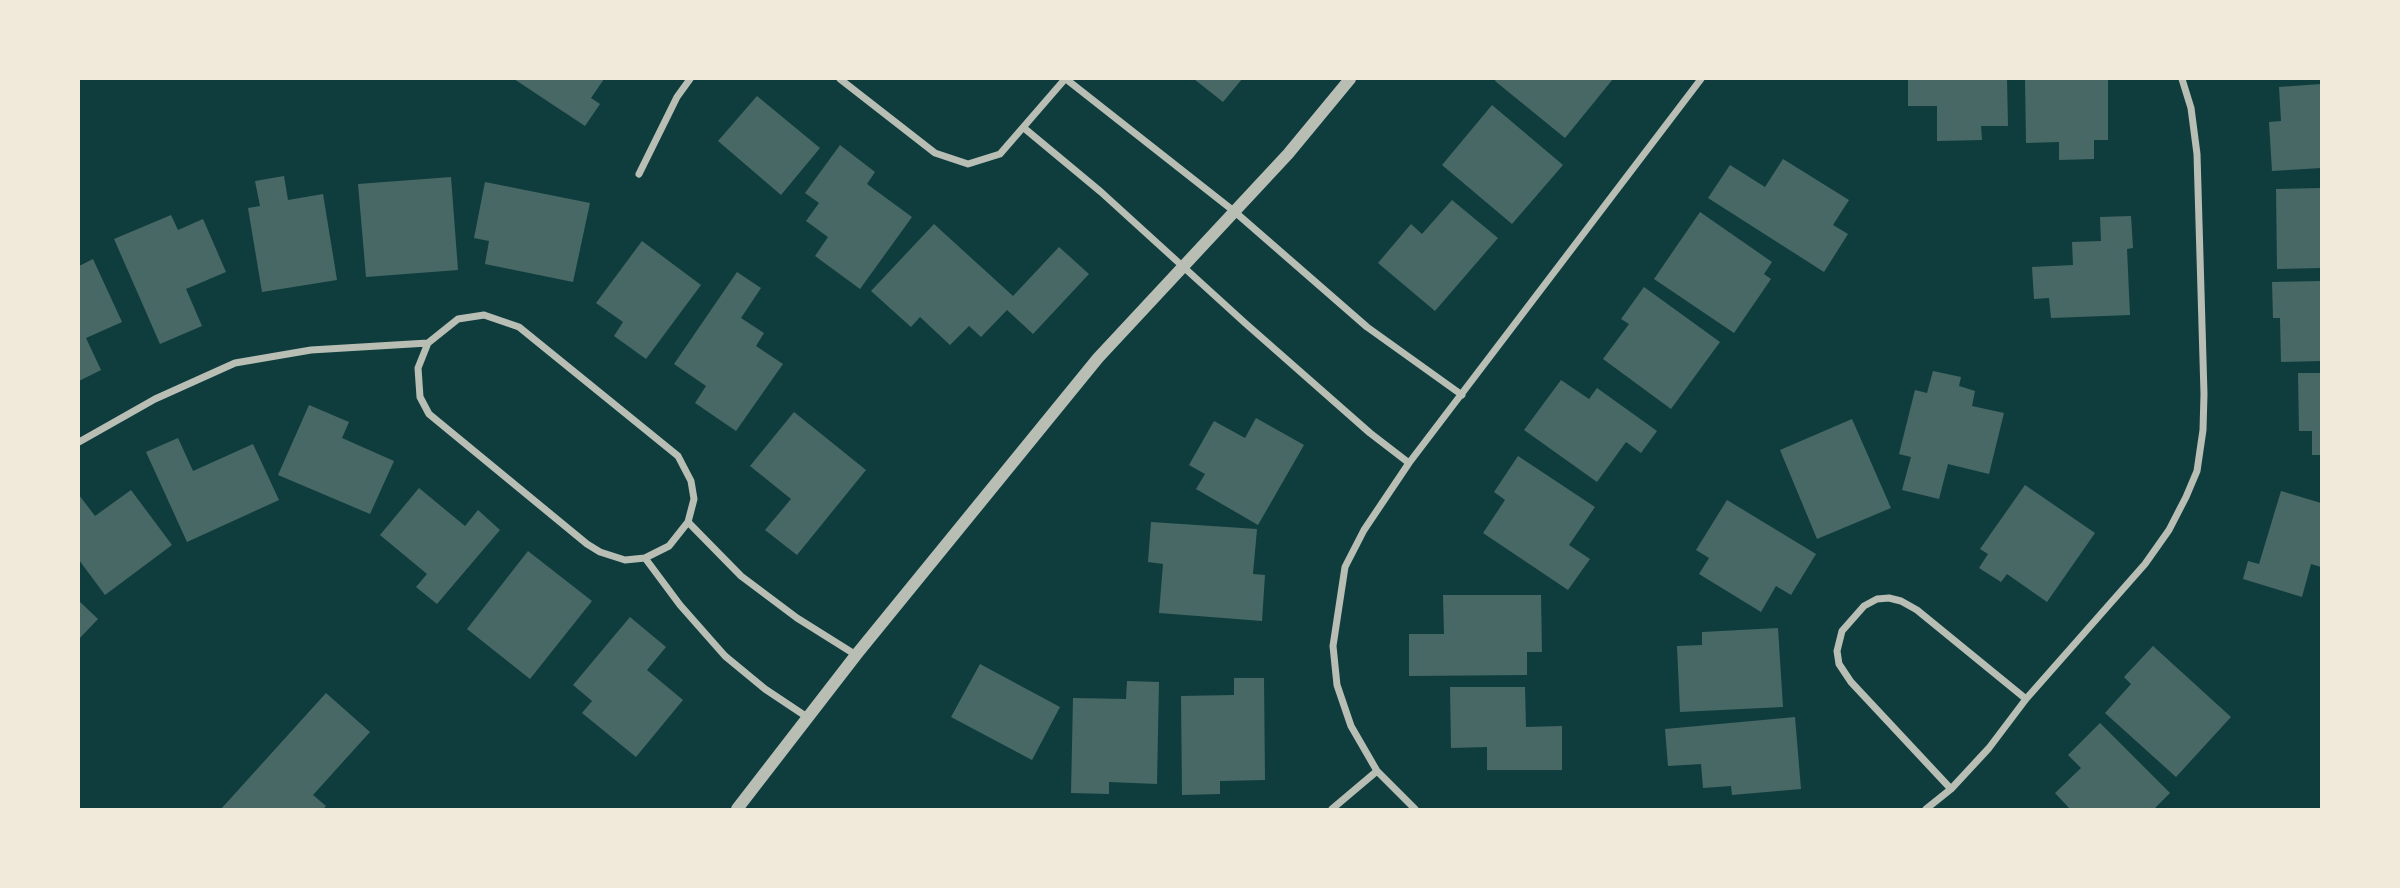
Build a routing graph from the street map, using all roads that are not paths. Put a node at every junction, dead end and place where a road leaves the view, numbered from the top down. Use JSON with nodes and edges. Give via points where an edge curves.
{"nodes":[{"id":1,"x":690,"y":79,"type":"edge"},
{"id":2,"x":839,"y":79,"type":"edge"},
{"id":3,"x":1066,"y":79,"type":"edge"},
{"id":4,"x":1350,"y":79,"type":"edge"},
{"id":5,"x":1701,"y":79,"type":"edge"},
{"id":6,"x":2182,"y":79,"type":"edge"},
{"id":7,"x":1024,"y":128,"type":"junction"},
{"id":8,"x":639,"y":174,"type":"dead end"},
{"id":9,"x":1235,"y":212,"type":"junction"},
{"id":10,"x":1184,"y":266,"type":"junction"},
{"id":11,"x":428,"y":343,"type":"junction"},
{"id":12,"x":1462,"y":396,"type":"junction"},
{"id":13,"x":79,"y":442,"type":"edge"},
{"id":14,"x":1409,"y":463,"type":"junction"},
{"id":15,"x":688,"y":522,"type":"junction"},
{"id":16,"x":645,"y":558,"type":"junction"},
{"id":17,"x":856,"y":654,"type":"junction"},
{"id":18,"x":2026,"y":699,"type":"junction"},
{"id":19,"x":807,"y":718,"type":"junction"},
{"id":20,"x":1377,"y":771,"type":"junction"},
{"id":21,"x":1951,"y":789,"type":"junction"},
{"id":22,"x":737,"y":809,"type":"edge"},
{"id":23,"x":1332,"y":809,"type":"edge"},
{"id":24,"x":1415,"y":809,"type":"edge"},
{"id":25,"x":1926,"y":809,"type":"edge"}],
"edges":[{"from":1,"to":8,"type":"street"},
{"from":2,"to":7,"type":"street","via":[[935,153],[968,163],[1000,154]]},
{"from":3,"to":7,"type":"street"},
{"from":3,"to":9,"type":"street"},
{"from":4,"to":9,"type":"street"},
{"from":5,"to":12,"type":"street"},
{"from":6,"to":18,"type":"street","via":[[2192,108],[2197,168],[2204,394],[2197,471],[2145,564]]},
{"from":7,"to":10,"type":"street"},
{"from":9,"to":10,"type":"street"},
{"from":9,"to":12,"type":"street","via":[[1367,327]]},
{"from":10,"to":14,"type":"street"},
{"from":10,"to":17,"type":"street","via":[[1098,358]]},
{"from":11,"to":13,"type":"street","via":[[311,350],[235,363],[155,399]]},
{"from":11,"to":15,"type":"street","via":[[458,319],[484,315],[519,327],[678,456],[694,499]]},
{"from":11,"to":16,"type":"street","via":[[418,368],[420,397],[429,414],[587,544],[625,560]]},
{"from":12,"to":14,"type":"street"},
{"from":14,"to":20,"type":"street","via":[[1345,567],[1333,646],[1337,685],[1351,726]]},
{"from":15,"to":16,"type":"street","via":[[669,546]]},
{"from":15,"to":17,"type":"street","via":[[741,576]]},
{"from":16,"to":19,"type":"street","via":[[725,656]]},
{"from":17,"to":19,"type":"street"},
{"from":18,"to":21,"type":"street"},
{"from":18,"to":21,"type":"street","via":[[1901,601],[1877,599],[1864,606],[1842,631],[1839,664],[1851,682]]},
{"from":19,"to":22,"type":"street"},
{"from":20,"to":23,"type":"street"},
{"from":20,"to":24,"type":"street"},
{"from":21,"to":25,"type":"street"}]}
